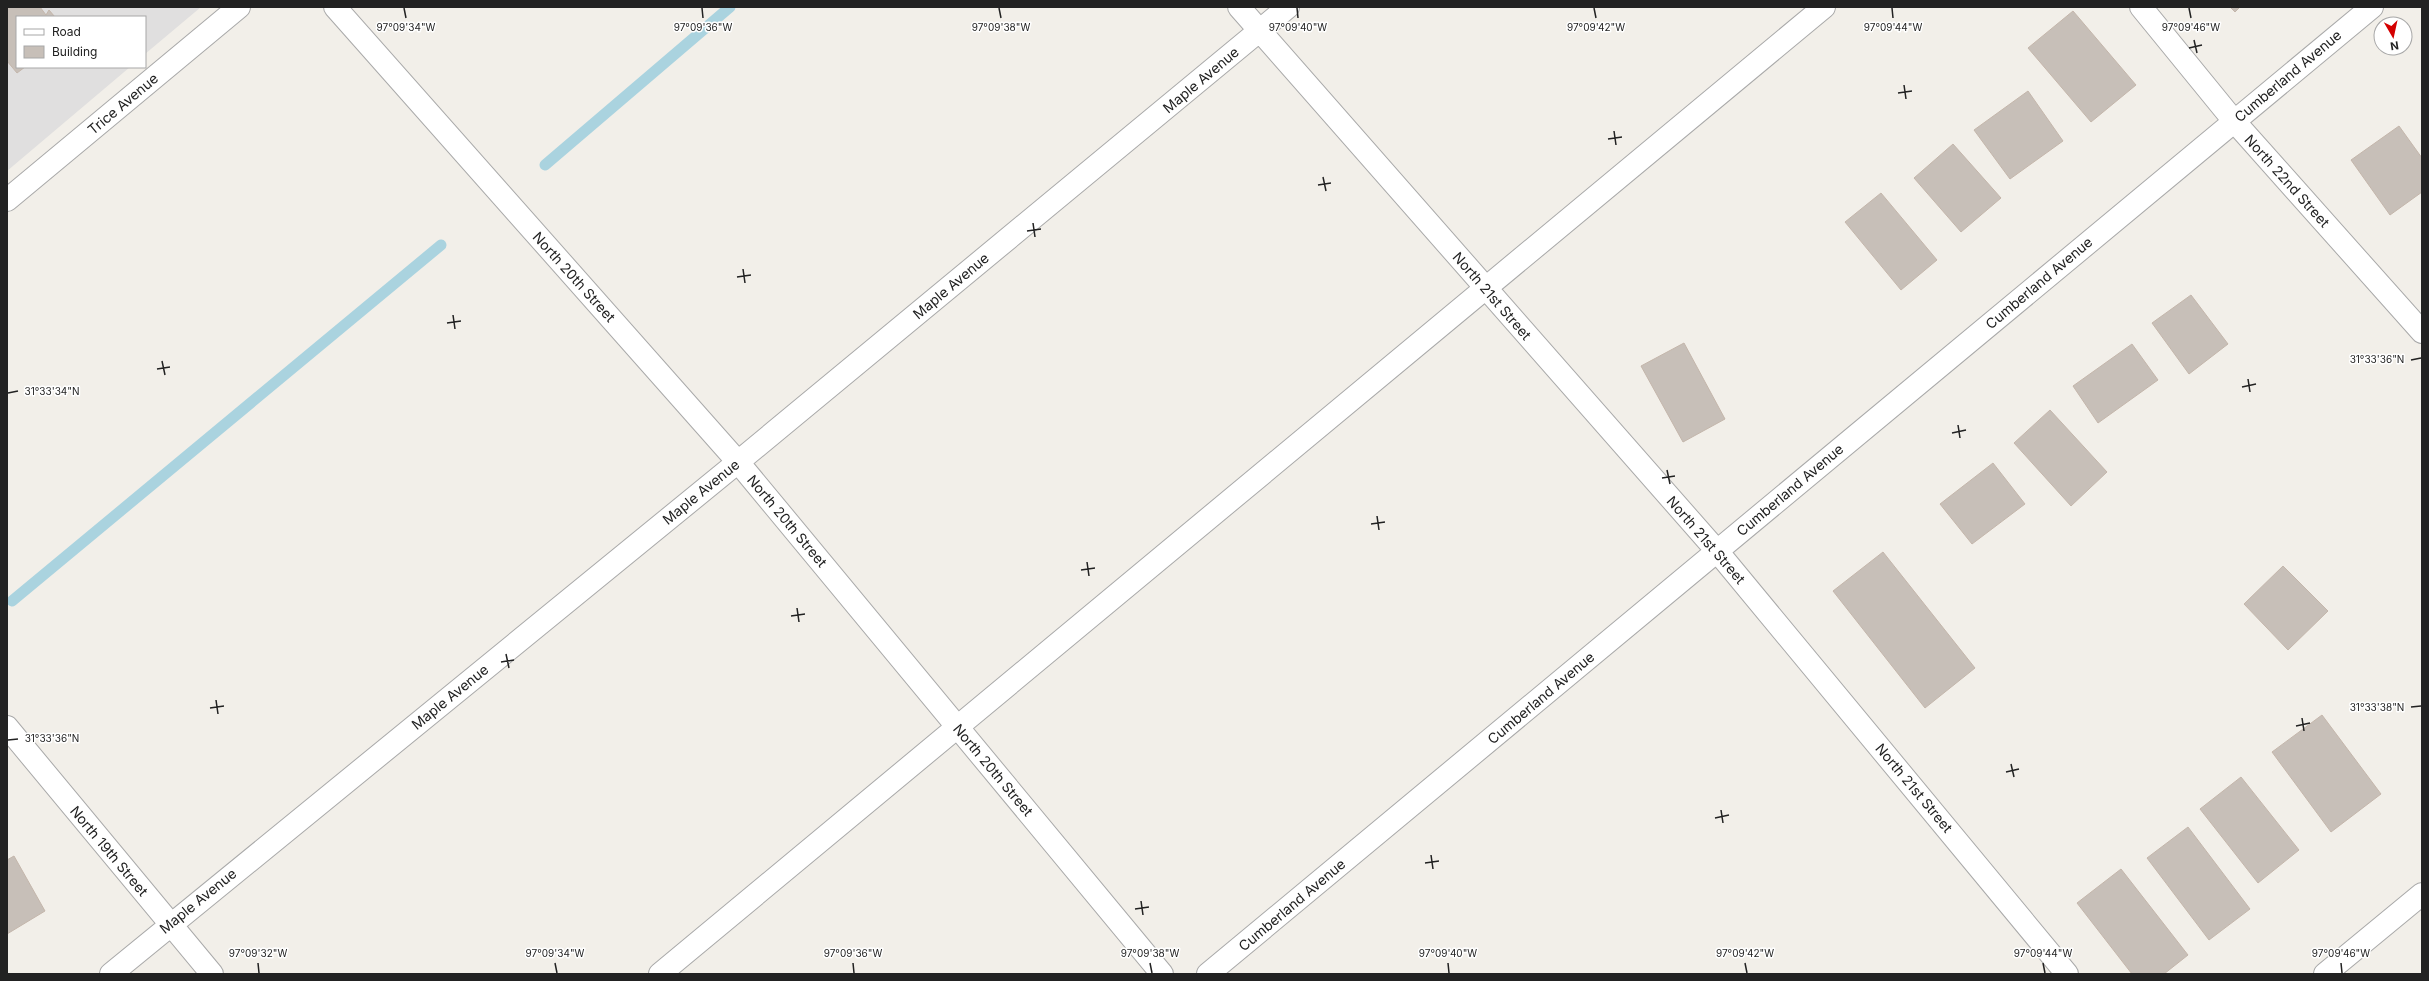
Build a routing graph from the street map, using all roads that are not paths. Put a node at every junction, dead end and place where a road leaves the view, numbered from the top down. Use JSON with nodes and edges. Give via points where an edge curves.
{"nodes":[{"id":1,"x":239,"y":7,"type":"edge"},
{"id":2,"x":336,"y":7,"type":"edge"},
{"id":3,"x":1239,"y":7,"type":"edge"},
{"id":4,"x":1288,"y":7,"type":"edge"},
{"id":5,"x":1824,"y":7,"type":"edge"},
{"id":6,"x":2141,"y":7,"type":"edge"},
{"id":7,"x":2372,"y":7,"type":"edge"},
{"id":8,"x":1259,"y":32,"type":"junction"},
{"id":9,"x":2234,"y":121,"type":"junction"},
{"id":10,"x":7,"y":200,"type":"edge"},
{"id":11,"x":1486,"y":290,"type":"junction"},
{"id":12,"x":2422,"y":332,"type":"edge"},
{"id":13,"x":738,"y":462,"type":"junction"},
{"id":14,"x":1717,"y":551,"type":"junction"},
{"id":15,"x":957,"y":726,"type":"junction"},
{"id":16,"x":7,"y":728,"type":"edge"},
{"id":17,"x":2422,"y":894,"type":"edge"},
{"id":18,"x":170,"y":924,"type":"junction"},
{"id":19,"x":111,"y":974,"type":"edge"},
{"id":20,"x":212,"y":974,"type":"edge"},
{"id":21,"x":660,"y":974,"type":"edge"},
{"id":22,"x":1162,"y":974,"type":"edge"},
{"id":23,"x":1208,"y":974,"type":"edge"},
{"id":24,"x":2067,"y":974,"type":"edge"},
{"id":25,"x":2325,"y":974,"type":"edge"}],
"edges":[{"from":1,"to":10,"type":"street","name":"Trice Avenue"},
{"from":2,"to":13,"type":"street","name":"North 20th Street"},
{"from":3,"to":8,"type":"street","name":"North 21st Street"},
{"from":4,"to":8,"type":"street","name":"Maple Avenue"},
{"from":5,"to":11,"type":"street"},
{"from":6,"to":9,"type":"street","name":"North 22nd Street"},
{"from":7,"to":9,"type":"street","name":"Cumberland Avenue"},
{"from":8,"to":11,"type":"street","name":"North 21st Street"},
{"from":8,"to":13,"type":"street","name":"Maple Avenue"},
{"from":9,"to":12,"type":"street","name":"North 22nd Street"},
{"from":9,"to":14,"type":"street","name":"Cumberland Avenue"},
{"from":11,"to":14,"type":"street","name":"North 21st Street"},
{"from":11,"to":15,"type":"street"},
{"from":13,"to":15,"type":"street","name":"North 20th Street"},
{"from":13,"to":18,"type":"street","name":"Maple Avenue"},
{"from":14,"to":23,"type":"street","name":"Cumberland Avenue"},
{"from":14,"to":24,"type":"street","name":"North 21st Street"},
{"from":15,"to":21,"type":"street"},
{"from":15,"to":22,"type":"street","name":"North 20th Street"},
{"from":16,"to":18,"type":"street","name":"North 19th Street"},
{"from":17,"to":25,"type":"street"},
{"from":18,"to":19,"type":"street","name":"Maple Avenue"},
{"from":18,"to":20,"type":"street","name":"North 19th Street"}]}
